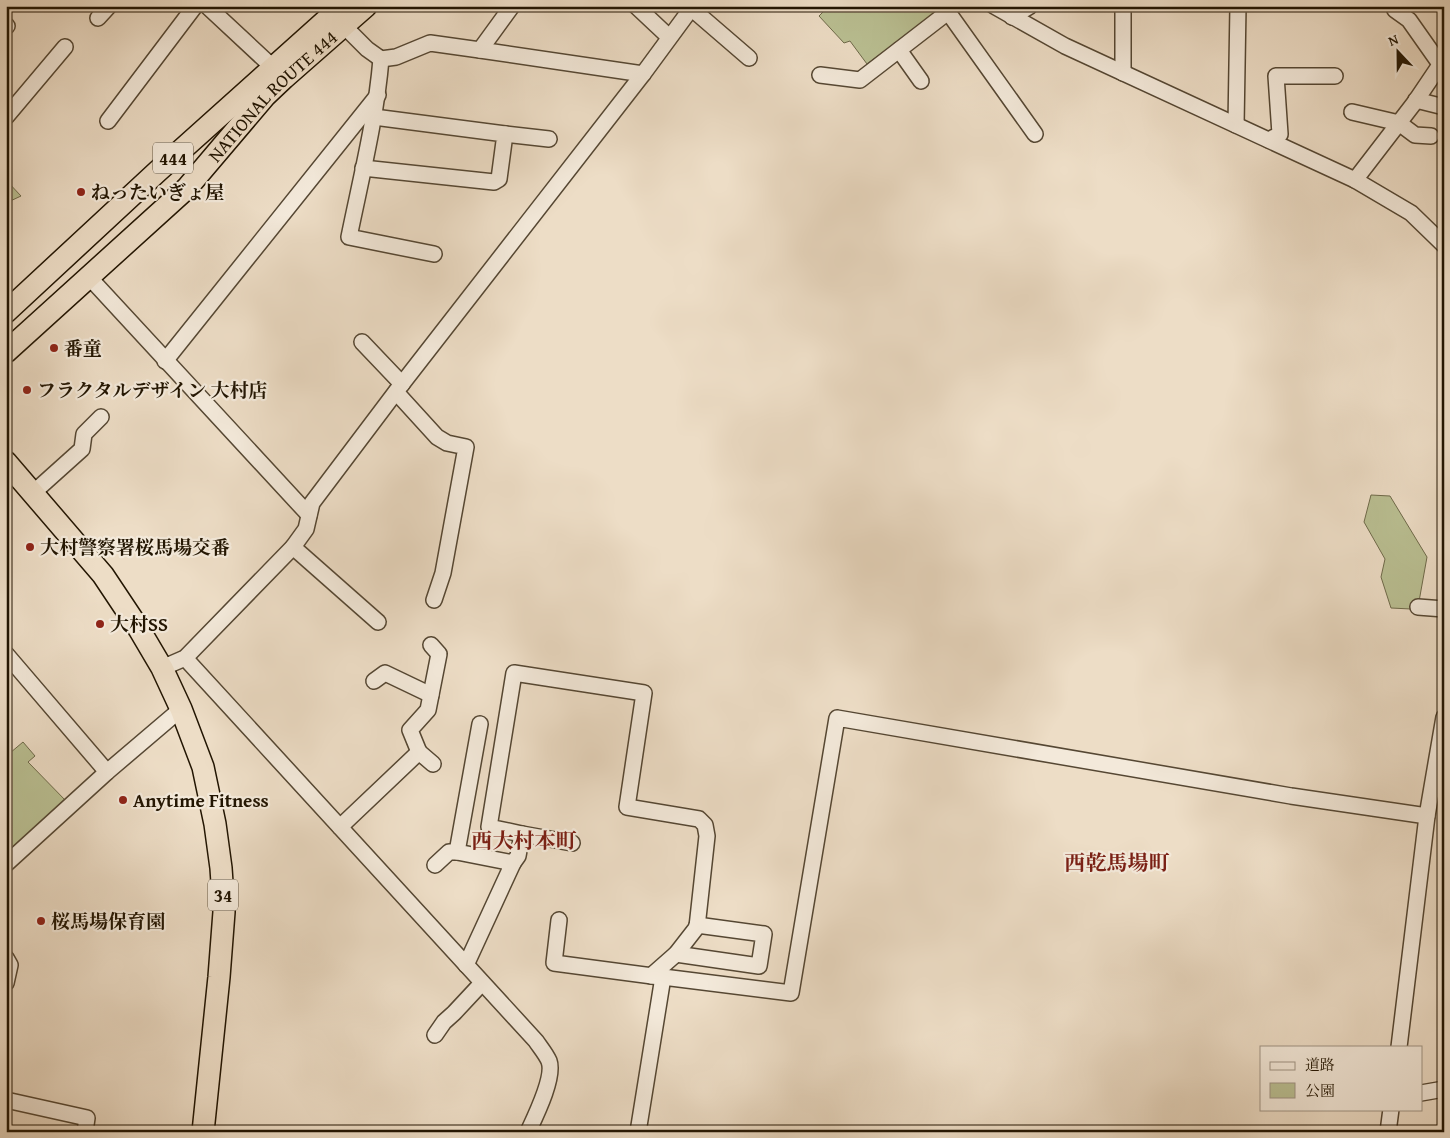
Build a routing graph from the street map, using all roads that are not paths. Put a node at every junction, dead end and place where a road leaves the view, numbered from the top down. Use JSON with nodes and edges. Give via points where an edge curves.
{"nodes":[{"id":1,"x":109,"y":6,"type":"edge"},
{"id":2,"x":195,"y":6,"type":"edge"},
{"id":3,"x":207,"y":6,"type":"edge"},
{"id":4,"x":366,"y":6,"type":"edge"},
{"id":5,"x":636,"y":6,"type":"edge"},
{"id":6,"x":994,"y":6,"type":"edge"},
{"id":7,"x":1030,"y":6,"type":"edge"},
{"id":8,"x":1122,"y":6,"type":"edge"},
{"id":9,"x":1238,"y":6,"type":"edge"},
{"id":10,"x":1393,"y":6,"type":"edge"},
{"id":11,"x":692,"y":7,"type":"edge"},
{"id":12,"x":509,"y":8,"type":"edge"},
{"id":13,"x":946,"y":9,"type":"edge"},
{"id":14,"x":343,"y":16,"type":"edge"},
{"id":15,"x":1012,"y":17,"type":"junction"},
{"id":16,"x":98,"y":18,"type":"dead end"},
{"id":17,"x":669,"y":37,"type":"junction"},
{"id":18,"x":65,"y":47,"type":"dead end"},
{"id":19,"x":480,"y":50,"type":"junction"},
{"id":20,"x":898,"y":50,"type":"junction"},
{"id":21,"x":749,"y":58,"type":"dead end"},
{"id":22,"x":381,"y":59,"type":"junction"},
{"id":23,"x":1442,"y":62,"type":"edge"},
{"id":24,"x":279,"y":73,"type":"junction"},
{"id":25,"x":1123,"y":73,"type":"junction"},
{"id":26,"x":643,"y":74,"type":"junction"},
{"id":27,"x":820,"y":75,"type":"dead end"},
{"id":28,"x":1336,"y":76,"type":"dead end"},
{"id":29,"x":922,"y":81,"type":"dead end"},
{"id":30,"x":378,"y":94,"type":"junction"},
{"id":31,"x":1416,"y":100,"type":"junction"},
{"id":32,"x":1444,"y":107,"type":"edge"},
{"id":33,"x":1352,"y":112,"type":"dead end"},
{"id":34,"x":6,"y":116,"type":"edge"},
{"id":35,"x":374,"y":117,"type":"junction"},
{"id":36,"x":108,"y":121,"type":"dead end"},
{"id":37,"x":1399,"y":123,"type":"junction"},
{"id":38,"x":1236,"y":125,"type":"junction"},
{"id":39,"x":505,"y":134,"type":"junction"},
{"id":40,"x":1035,"y":134,"type":"dead end"},
{"id":41,"x":1431,"y":136,"type":"dead end"},
{"id":42,"x":549,"y":139,"type":"dead end"},
{"id":43,"x":1269,"y":140,"type":"junction"},
{"id":44,"x":364,"y":168,"type":"junction"},
{"id":45,"x":1354,"y":180,"type":"junction"},
{"id":46,"x":1444,"y":244,"type":"edge"},
{"id":47,"x":434,"y":254,"type":"dead end"},
{"id":48,"x":89,"y":277,"type":"junction"},
{"id":49,"x":6,"y":312,"type":"edge"},
{"id":50,"x":362,"y":342,"type":"dead end"},
{"id":51,"x":6,"y":352,"type":"edge"},
{"id":52,"x":165,"y":361,"type":"junction"},
{"id":53,"x":399,"y":388,"type":"junction"},
{"id":54,"x":101,"y":417,"type":"dead end"},
{"id":55,"x":6,"y":462,"type":"edge"},
{"id":56,"x":33,"y":493,"type":"junction"},
{"id":57,"x":309,"y":515,"type":"junction"},
{"id":58,"x":293,"y":547,"type":"junction"},
{"id":59,"x":434,"y":600,"type":"dead end"},
{"id":60,"x":1418,"y":606,"type":"dead end"},
{"id":61,"x":1444,"y":609,"type":"edge"},
{"id":62,"x":378,"y":622,"type":"dead end"},
{"id":63,"x":432,"y":645,"type":"dead end"},
{"id":64,"x":6,"y":654,"type":"edge"},
{"id":65,"x":185,"y":658,"type":"junction"},
{"id":66,"x":162,"y":668,"type":"junction"},
{"id":67,"x":374,"y":681,"type":"dead end"},
{"id":68,"x":431,"y":695,"type":"junction"},
{"id":69,"x":181,"y":708,"type":"junction"},
{"id":70,"x":1444,"y":716,"type":"edge"},
{"id":71,"x":480,"y":724,"type":"dead end"},
{"id":72,"x":418,"y":752,"type":"junction"},
{"id":73,"x":433,"y":764,"type":"dead end"},
{"id":74,"x":1439,"y":771,"type":"edge"},
{"id":75,"x":107,"y":772,"type":"junction"},
{"id":76,"x":1427,"y":816,"type":"junction"},
{"id":77,"x":340,"y":827,"type":"junction"},
{"id":78,"x":451,"y":830,"type":"dead end"},
{"id":79,"x":522,"y":834,"type":"junction"},
{"id":80,"x":572,"y":842,"type":"dead end"},
{"id":81,"x":453,"y":852,"type":"junction"},
{"id":82,"x":513,"y":863,"type":"junction"},
{"id":83,"x":6,"y":864,"type":"edge"},
{"id":84,"x":435,"y":865,"type":"dead end"},
{"id":85,"x":559,"y":920,"type":"dead end"},
{"id":86,"x":697,"y":925,"type":"junction"},
{"id":87,"x":676,"y":954,"type":"junction"},
{"id":88,"x":6,"y":958,"type":"edge"},
{"id":89,"x":466,"y":965,"type":"junction"},
{"id":90,"x":657,"y":976,"type":"junction"},
{"id":91,"x":6,"y":983,"type":"edge"},
{"id":92,"x":482,"y":983,"type":"junction"},
{"id":93,"x":435,"y":1036,"type":"dead end"},
{"id":94,"x":1399,"y":1046,"type":"edge"},
{"id":95,"x":1444,"y":1089,"type":"edge"},
{"id":96,"x":1422,"y":1093,"type":"edge"},
{"id":97,"x":6,"y":1100,"type":"edge"},
{"id":98,"x":1391,"y":1110,"type":"edge"},
{"id":99,"x":84,"y":1132,"type":"edge"},
{"id":100,"x":203,"y":1132,"type":"edge"},
{"id":101,"x":528,"y":1132,"type":"edge"},
{"id":102,"x":638,"y":1132,"type":"edge"},
{"id":103,"x":1388,"y":1132,"type":"edge"}],
"edges":[{"from":1,"to":16,"type":"street"},
{"from":2,"to":36,"type":"street"},
{"from":3,"to":24,"type":"street"},
{"from":4,"to":14,"type":"highway","name":"NATIONAL ROUTE 444","number":"444"},
{"from":5,"to":17,"type":"street"},
{"from":6,"to":15,"type":"street"},
{"from":7,"to":15,"type":"street"},
{"from":8,"to":25,"type":"street"},
{"from":9,"to":38,"type":"street"},
{"from":10,"to":23,"type":"street","via":[[1409,20]]},
{"from":11,"to":17,"type":"street"},
{"from":11,"to":21,"type":"street"},
{"from":12,"to":19,"type":"street"},
{"from":13,"to":20,"type":"street"},
{"from":13,"to":40,"type":"street"},
{"from":14,"to":22,"type":"street","via":[[367,49]]},
{"from":14,"to":24,"type":"highway","name":"NATIONAL ROUTE 444","number":"444"},
{"from":15,"to":25,"type":"street"},
{"from":17,"to":26,"type":"street"},
{"from":18,"to":34,"type":"street"},
{"from":19,"to":22,"type":"street","via":[[430,43],[396,57]]},
{"from":19,"to":26,"type":"street"},
{"from":20,"to":27,"type":"street","via":[[860,80]]},
{"from":20,"to":29,"type":"street"},
{"from":22,"to":30,"type":"street"},
{"from":23,"to":31,"type":"street"},
{"from":24,"to":48,"type":"highway","name":"NATIONAL ROUTE 444","number":"444","via":[[265,96],[187,188]]},
{"from":24,"to":49,"type":"highway","name":"NATIONAL ROUTE 444","number":"444","via":[[158,171]]},
{"from":25,"to":38,"type":"street"},
{"from":26,"to":53,"type":"street"},
{"from":28,"to":43,"type":"street","via":[[1276,76],[1280,134]]},
{"from":30,"to":35,"type":"street"},
{"from":30,"to":52,"type":"street"},
{"from":31,"to":32,"type":"street"},
{"from":31,"to":37,"type":"street"},
{"from":33,"to":37,"type":"street"},
{"from":35,"to":39,"type":"street"},
{"from":35,"to":44,"type":"street"},
{"from":37,"to":41,"type":"street","via":[[1414,135]]},
{"from":37,"to":45,"type":"street"},
{"from":38,"to":43,"type":"street"},
{"from":39,"to":42,"type":"street"},
{"from":39,"to":44,"type":"street","via":[[499,179],[494,182]]},
{"from":43,"to":45,"type":"street"},
{"from":44,"to":47,"type":"street","via":[[350,237]]},
{"from":45,"to":46,"type":"street","via":[[1411,214]]},
{"from":48,"to":51,"type":"highway","name":"NATIONAL ROUTE 444","number":"444"},
{"from":48,"to":52,"type":"street"},
{"from":50,"to":53,"type":"street"},
{"from":52,"to":57,"type":"street"},
{"from":53,"to":57,"type":"street","via":[[312,503]]},
{"from":53,"to":59,"type":"street","via":[[437,437],[466,447],[443,573]]},
{"from":54,"to":56,"type":"street","via":[[84,434],[82,449]]},
{"from":55,"to":56,"type":"highway","number":"34"},
{"from":56,"to":66,"type":"highway","number":"34","via":[[103,575]]},
{"from":57,"to":58,"type":"street","via":[[306,529]]},
{"from":58,"to":62,"type":"street"},
{"from":58,"to":65,"type":"street"},
{"from":60,"to":61,"type":"street"},
{"from":63,"to":68,"type":"street","via":[[439,654]]},
{"from":64,"to":75,"type":"street"},
{"from":65,"to":66,"type":"street"},
{"from":65,"to":77,"type":"street"},
{"from":66,"to":69,"type":"highway","number":"34"},
{"from":67,"to":68,"type":"street","via":[[385,673]]},
{"from":68,"to":72,"type":"street","via":[[428,710],[410,730]]},
{"from":69,"to":75,"type":"street"},
{"from":69,"to":100,"type":"highway","number":"34","via":[[203,767],[215,824],[224,912]]},
{"from":70,"to":74,"type":"street"},
{"from":71,"to":81,"type":"street"},
{"from":72,"to":73,"type":"street"},
{"from":72,"to":77,"type":"street","via":[[390,788]]},
{"from":74,"to":76,"type":"street"},
{"from":75,"to":83,"type":"street"},
{"from":76,"to":90,"type":"street","via":[[837,718],[792,993]]},
{"from":76,"to":94,"type":"street"},
{"from":77,"to":89,"type":"street"},
{"from":78,"to":81,"type":"street"},
{"from":79,"to":80,"type":"street"},
{"from":79,"to":82,"type":"street","via":[[518,856]]},
{"from":79,"to":86,"type":"street","via":[[489,828],[514,673],[644,693],[627,807],[699,819],[705,825],[707,836]]},
{"from":81,"to":82,"type":"street"},
{"from":81,"to":84,"type":"street"},
{"from":82,"to":89,"type":"street"},
{"from":85,"to":90,"type":"street","via":[[554,963]]},
{"from":86,"to":87,"type":"street"},
{"from":86,"to":87,"type":"street","via":[[764,934],[759,966]]},
{"from":87,"to":90,"type":"street"},
{"from":88,"to":91,"type":"street","via":[[10,965]]},
{"from":89,"to":92,"type":"street"},
{"from":90,"to":102,"type":"street"},
{"from":92,"to":93,"type":"street","via":[[444,1022]]},
{"from":92,"to":101,"type":"street","via":[[536,1041],[550,1062],[549,1079]]},
{"from":95,"to":96,"type":"street"},
{"from":97,"to":99,"type":"street","via":[[87,1118]]},
{"from":98,"to":103,"type":"street"}]}
